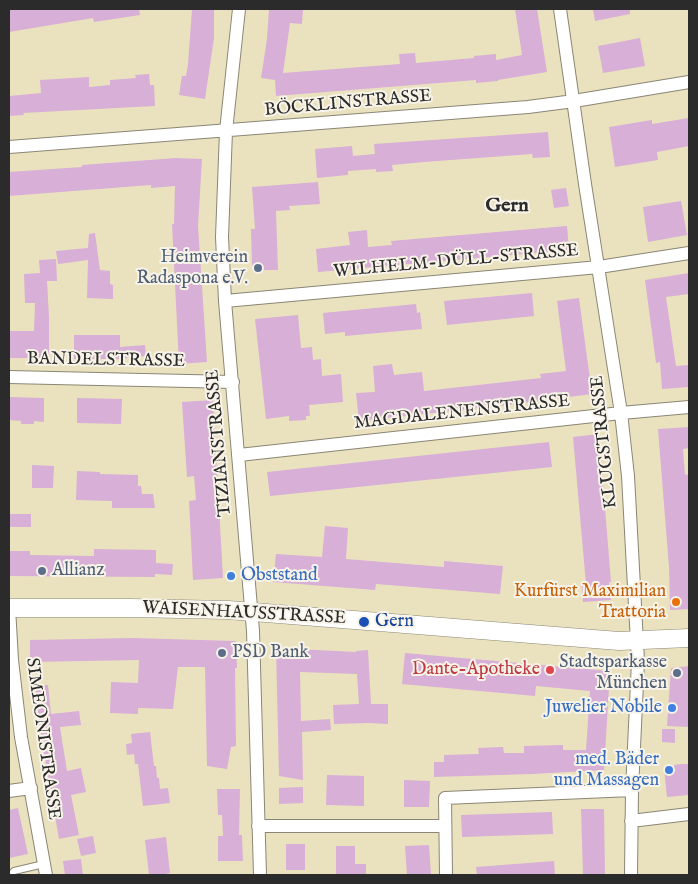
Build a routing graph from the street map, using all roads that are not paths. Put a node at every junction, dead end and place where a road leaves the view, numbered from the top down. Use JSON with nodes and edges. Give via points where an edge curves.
{"nodes":[{"id":1,"x":239,"y":9,"type":"edge"},
{"id":2,"x":560,"y":9,"type":"edge"},
{"id":3,"x":689,"y":82,"type":"edge"},
{"id":4,"x":574,"y":102,"type":"junction"},
{"id":5,"x":226,"y":131,"type":"junction"},
{"id":6,"x":9,"y":147,"type":"edge"},
{"id":7,"x":689,"y":253,"type":"edge"},
{"id":8,"x":599,"y":266,"type":"junction"},
{"id":9,"x":225,"y":301,"type":"junction"},
{"id":10,"x":9,"y":377,"type":"edge"},
{"id":11,"x":233,"y":382,"type":"junction"},
{"id":12,"x":689,"y":407,"type":"edge"},
{"id":13,"x":621,"y":413,"type":"junction"},
{"id":14,"x":240,"y":455,"type":"junction"},
{"id":15,"x":9,"y":608,"type":"edge"},
{"id":16,"x":251,"y":611,"type":"junction"},
{"id":17,"x":689,"y":638,"type":"edge"},
{"id":18,"x":638,"y":641,"type":"junction"},
{"id":19,"x":31,"y":788,"type":"junction"},
{"id":20,"x":632,"y":790,"type":"junction"},
{"id":21,"x":9,"y":791,"type":"edge"},
{"id":22,"x":689,"y":814,"type":"edge"},
{"id":23,"x":631,"y":821,"type":"junction"},
{"id":24,"x":258,"y":826,"type":"junction"},
{"id":25,"x":444,"y":826,"type":"junction"},
{"id":26,"x":45,"y":870,"type":"edge"},
{"id":27,"x":10,"y":875,"type":"edge"},
{"id":28,"x":260,"y":875,"type":"edge"},
{"id":29,"x":446,"y":875,"type":"edge"},
{"id":30,"x":631,"y":875,"type":"edge"}],
"edges":[{"from":1,"to":5,"type":"street","name":"TIZIANSTRASSE"},
{"from":2,"to":4,"type":"street","name":"KLUGSTRASSE"},
{"from":3,"to":4,"type":"street","name":"BÖCKLINSTRASSE"},
{"from":4,"to":5,"type":"street","name":"BÖCKLINSTRASSE"},
{"from":4,"to":8,"type":"street","name":"KLUGSTRASSE"},
{"from":5,"to":6,"type":"street","name":"BÖCKLINSTRASSE"},
{"from":5,"to":9,"type":"street","name":"TIZIANSTRASSE","via":[[222,237]]},
{"from":7,"to":8,"type":"street","name":"WILHELM-DÜLL-STRASSE"},
{"from":8,"to":9,"type":"street","name":"WILHELM-DÜLL-STRASSE"},
{"from":8,"to":13,"type":"street","name":"KLUGSTRASSE"},
{"from":9,"to":11,"type":"street","name":"TIZIANSTRASSE"},
{"from":10,"to":11,"type":"street","name":"BANDELSTRASSE"},
{"from":11,"to":14,"type":"street","name":"TIZIANSTRASSE"},
{"from":12,"to":13,"type":"street","name":"MAGDALENENSTRASSE"},
{"from":13,"to":14,"type":"street","name":"MAGDALENENSTRASSE"},
{"from":13,"to":18,"type":"street","name":"KLUGSTRASSE"},
{"from":14,"to":16,"type":"street","name":"TIZIANSTRASSE"},
{"from":15,"to":16,"type":"street","name":"WAISENHAUSSTRASSE"},
{"from":15,"to":19,"type":"street","name":"SIMEONISTRASSE","via":[[13,669]]},
{"from":16,"to":18,"type":"street","name":"WAISENHAUSSTRASSE"},
{"from":16,"to":24,"type":"street","name":"TIZIANSTRASSE"},
{"from":17,"to":18,"type":"street","name":"WAISENHAUSSTRASSE"},
{"from":18,"to":20,"type":"street","name":"KLUGSTRASSE"},
{"from":19,"to":21,"type":"street"},
{"from":19,"to":26,"type":"street","name":"SIMEONISTRASSE"},
{"from":20,"to":23,"type":"street","name":"KLUGSTRASSE"},
{"from":20,"to":25,"type":"street","via":[[445,798]]},
{"from":22,"to":23,"type":"street"},
{"from":23,"to":30,"type":"street","name":"KLUGSTRASSE"},
{"from":24,"to":25,"type":"street"},
{"from":24,"to":28,"type":"street","name":"TIZIANSTRASSE"},
{"from":25,"to":29,"type":"street"},
{"from":26,"to":27,"type":"lane","via":[[14,871]]}]}
